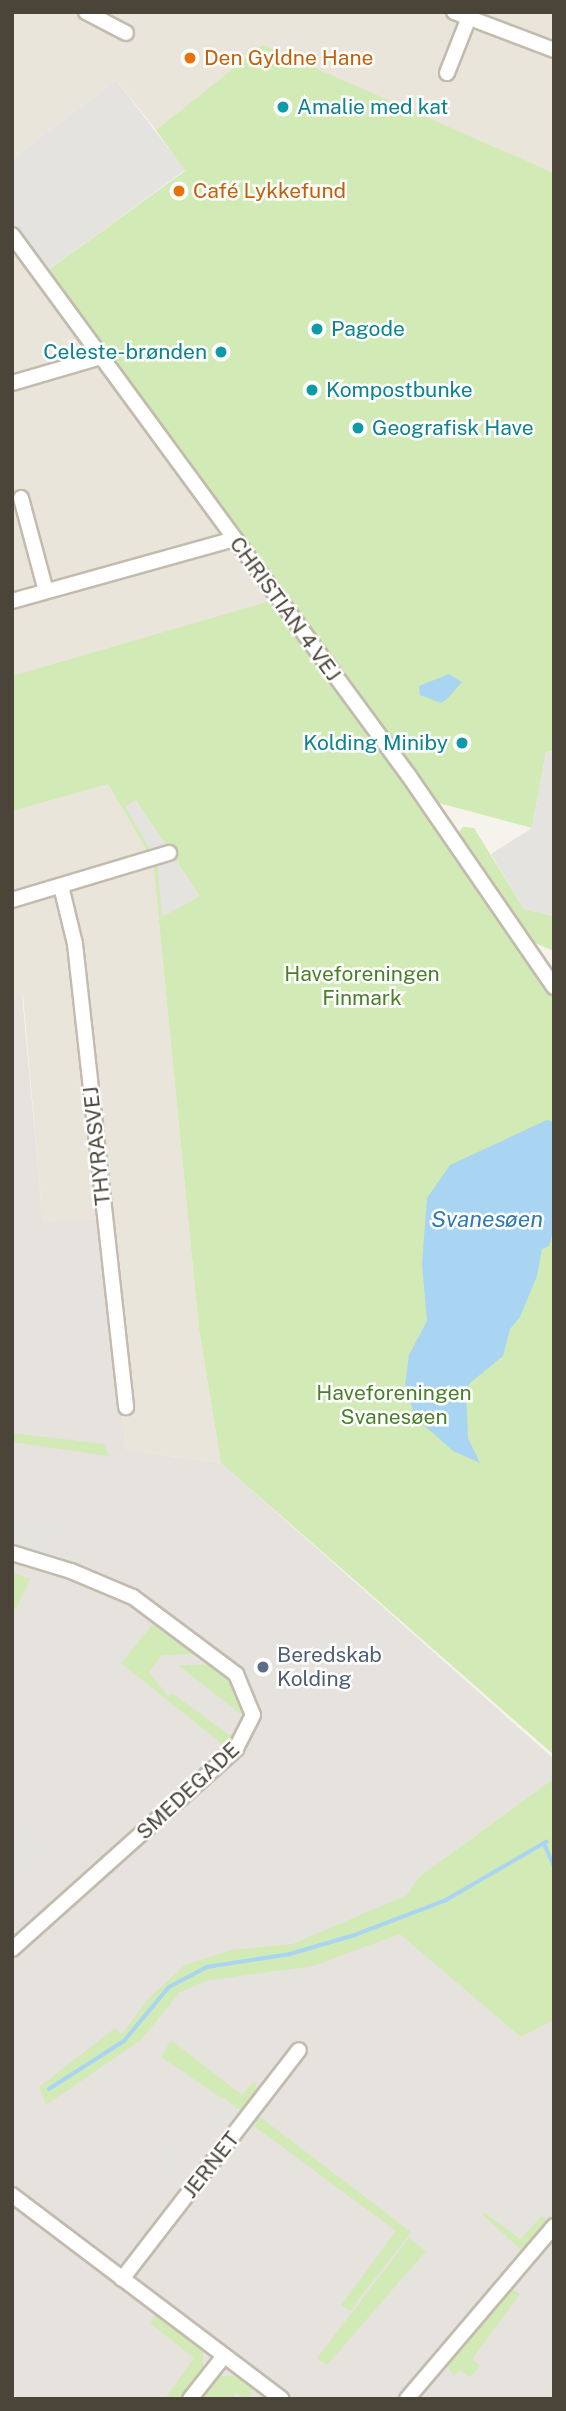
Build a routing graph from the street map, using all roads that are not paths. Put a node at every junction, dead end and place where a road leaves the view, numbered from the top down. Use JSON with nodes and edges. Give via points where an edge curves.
{"nodes":[{"id":1,"x":86,"y":12,"type":"edge"},
{"id":2,"x":454,"y":12,"type":"edge"},
{"id":3,"x":470,"y":15,"type":"edge"},
{"id":4,"x":126,"y":33,"type":"dead end"},
{"id":5,"x":554,"y":50,"type":"edge"},
{"id":6,"x":447,"y":73,"type":"dead end"},
{"id":7,"x":12,"y":235,"type":"edge"},
{"id":8,"x":98,"y":358,"type":"junction"},
{"id":9,"x":12,"y":383,"type":"edge"},
{"id":10,"x":21,"y":498,"type":"dead end"},
{"id":11,"x":234,"y":539,"type":"junction"},
{"id":12,"x":46,"y":591,"type":"junction"},
{"id":13,"x":12,"y":601,"type":"edge"},
{"id":14,"x":169,"y":853,"type":"dead end"},
{"id":15,"x":61,"y":886,"type":"junction"},
{"id":16,"x":12,"y":900,"type":"edge"},
{"id":17,"x":554,"y":987,"type":"edge"},
{"id":18,"x":126,"y":1407,"type":"dead end"},
{"id":19,"x":12,"y":1553,"type":"edge"},
{"id":20,"x":12,"y":1949,"type":"edge"},
{"id":21,"x":299,"y":2050,"type":"dead end"},
{"id":22,"x":12,"y":2195,"type":"edge"},
{"id":23,"x":554,"y":2226,"type":"edge"},
{"id":24,"x":122,"y":2279,"type":"junction"},
{"id":25,"x":224,"y":2356,"type":"junction"},
{"id":26,"x":190,"y":2399,"type":"edge"},
{"id":27,"x":282,"y":2399,"type":"edge"},
{"id":28,"x":407,"y":2399,"type":"edge"}],
"edges":[{"from":1,"to":4,"type":"street"},
{"from":2,"to":3,"type":"street"},
{"from":3,"to":5,"type":"street"},
{"from":3,"to":6,"type":"street"},
{"from":7,"to":8,"type":"street","name":"CHRISTIAN 4 VEJ"},
{"from":8,"to":9,"type":"street"},
{"from":8,"to":11,"type":"street","name":"CHRISTIAN 4 VEJ"},
{"from":10,"to":12,"type":"street"},
{"from":11,"to":12,"type":"street"},
{"from":11,"to":17,"type":"street","name":"CHRISTIAN 4 VEJ","via":[[409,776]]},
{"from":12,"to":13,"type":"street"},
{"from":14,"to":15,"type":"street"},
{"from":15,"to":16,"type":"street"},
{"from":15,"to":18,"type":"street","name":"THYRASVEJ","via":[[75,944]]},
{"from":19,"to":20,"type":"street","name":"SMEDEGADE","via":[[133,1597],[236,1674],[253,1715],[236,1749]]},
{"from":21,"to":24,"type":"street","name":"JERNET"},
{"from":22,"to":24,"type":"street"},
{"from":23,"to":28,"type":"street"},
{"from":24,"to":25,"type":"street"},
{"from":25,"to":26,"type":"street"},
{"from":25,"to":27,"type":"street"}]}
